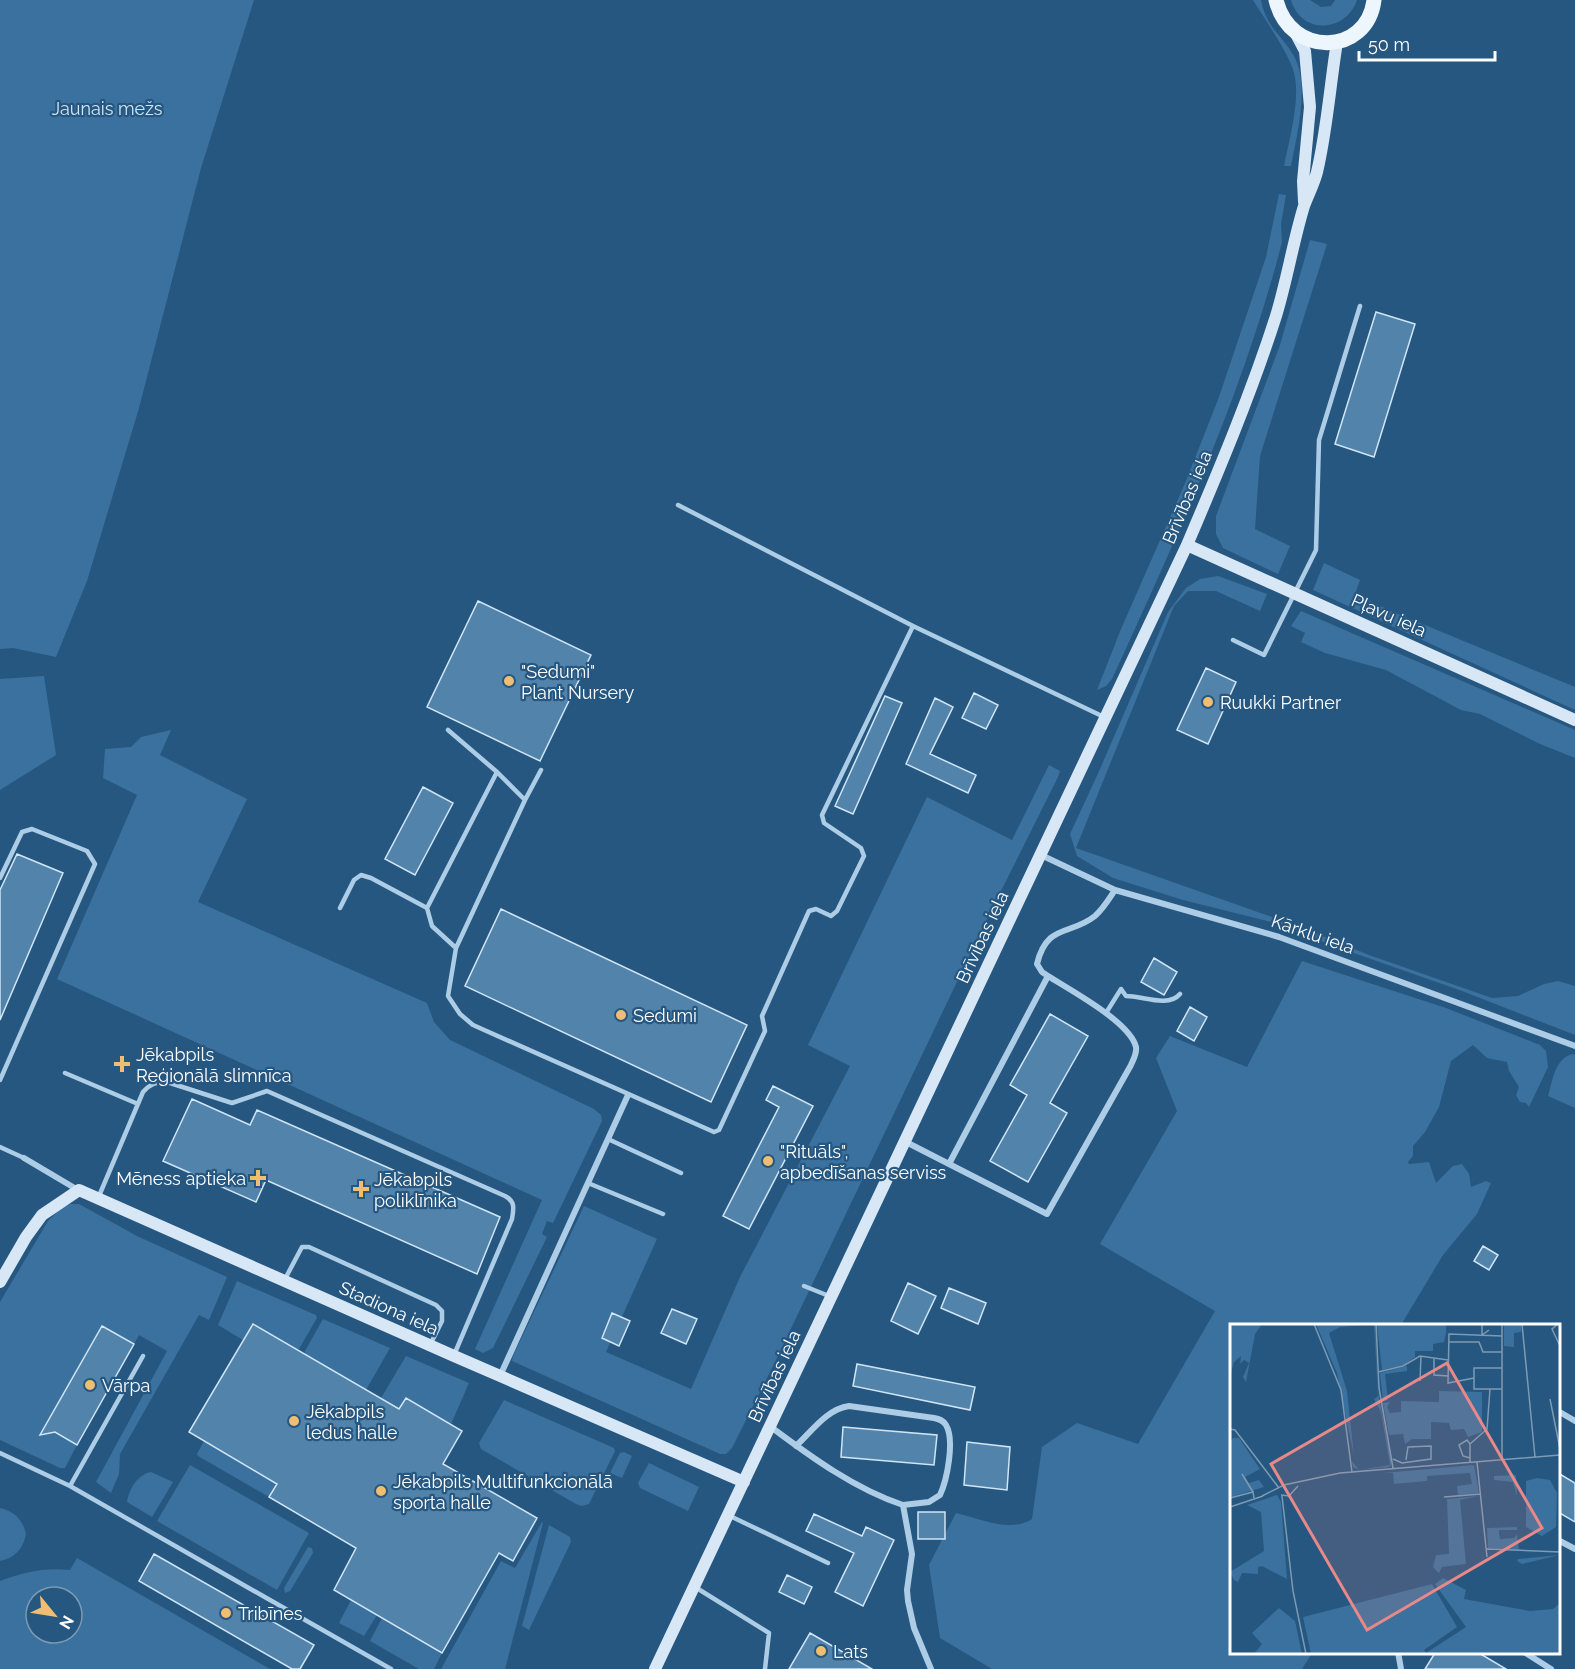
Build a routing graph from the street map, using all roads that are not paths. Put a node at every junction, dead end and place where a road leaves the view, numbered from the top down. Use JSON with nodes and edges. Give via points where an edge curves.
{"nodes":[{"id":1,"x":1276,"y":0,"type":"edge"},
{"id":2,"x":1374,"y":0,"type":"edge"},
{"id":3,"x":1296,"y":34,"type":"junction"},
{"id":4,"x":1337,"y":42,"type":"junction"},
{"id":5,"x":1304,"y":206,"type":"junction"},
{"id":6,"x":1360,"y":306,"type":"dead end"},
{"id":7,"x":678,"y":505,"type":"dead end"},
{"id":8,"x":1187,"y":545,"type":"junction"},
{"id":9,"x":1295,"y":593,"type":"junction"},
{"id":10,"x":913,"y":626,"type":"junction"},
{"id":11,"x":1233,"y":640,"type":"dead end"},
{"id":12,"x":1105,"y":717,"type":"junction"},
{"id":13,"x":1575,"y":720,"type":"edge"},
{"id":14,"x":448,"y":730,"type":"dead end"},
{"id":15,"x":541,"y":770,"type":"dead end"},
{"id":16,"x":497,"y":772,"type":"junction"},
{"id":17,"x":525,"y":800,"type":"junction"},
{"id":18,"x":1041,"y":855,"type":"junction"},
{"id":19,"x":0,"y":878,"type":"edge"},
{"id":20,"x":1115,"y":890,"type":"junction"},
{"id":21,"x":340,"y":908,"type":"dead end"},
{"id":22,"x":428,"y":908,"type":"junction"},
{"id":23,"x":456,"y":948,"type":"junction"},
{"id":24,"x":1048,"y":976,"type":"junction"},
{"id":25,"x":1180,"y":994,"type":"dead end"},
{"id":26,"x":1106,"y":1012,"type":"junction"},
{"id":27,"x":1575,"y":1046,"type":"edge"},
{"id":28,"x":65,"y":1073,"type":"dead end"},
{"id":29,"x":0,"y":1080,"type":"edge"},
{"id":30,"x":628,"y":1095,"type":"junction"},
{"id":31,"x":138,"y":1104,"type":"junction"},
{"id":32,"x":608,"y":1139,"type":"junction"},
{"id":33,"x":906,"y":1142,"type":"junction"},
{"id":34,"x":0,"y":1147,"type":"edge"},
{"id":35,"x":24,"y":1158,"type":"joint"},
{"id":36,"x":949,"y":1164,"type":"junction"},
{"id":37,"x":681,"y":1173,"type":"dead end"},
{"id":38,"x":588,"y":1183,"type":"junction"},
{"id":39,"x":79,"y":1190,"type":"junction"},
{"id":40,"x":98,"y":1199,"type":"junction"},
{"id":41,"x":663,"y":1214,"type":"dead end"},
{"id":42,"x":284,"y":1281,"type":"junction"},
{"id":43,"x":0,"y":1282,"type":"edge"},
{"id":44,"x":804,"y":1286,"type":"dead end"},
{"id":45,"x":832,"y":1297,"type":"junction"},
{"id":46,"x":429,"y":1345,"type":"junction"},
{"id":47,"x":143,"y":1356,"type":"dead end"},
{"id":48,"x":454,"y":1356,"type":"junction"},
{"id":49,"x":500,"y":1376,"type":"junction"},
{"id":50,"x":1560,"y":1412,"type":"edge"},
{"id":51,"x":1575,"y":1421,"type":"edge"},
{"id":52,"x":771,"y":1427,"type":"junction"},
{"id":53,"x":796,"y":1446,"type":"junction"},
{"id":54,"x":0,"y":1453,"type":"edge"},
{"id":55,"x":744,"y":1482,"type":"junction"},
{"id":56,"x":70,"y":1486,"type":"junction"},
{"id":57,"x":903,"y":1505,"type":"junction"},
{"id":58,"x":729,"y":1515,"type":"junction"},
{"id":59,"x":1560,"y":1541,"type":"edge"},
{"id":60,"x":1575,"y":1550,"type":"edge"},
{"id":61,"x":828,"y":1563,"type":"dead end"},
{"id":62,"x":694,"y":1587,"type":"junction"},
{"id":63,"x":1398,"y":1654,"type":"edge"},
{"id":64,"x":1526,"y":1654,"type":"edge"},
{"id":65,"x":659,"y":1668,"type":"edge"},
{"id":66,"x":391,"y":1669,"type":"edge"},
{"id":67,"x":765,"y":1669,"type":"edge"},
{"id":68,"x":931,"y":1669,"type":"edge"},
{"id":69,"x":1401,"y":1669,"type":"edge"},
{"id":70,"x":1551,"y":1669,"type":"edge"}],
"edges":[{"from":1,"to":3,"type":"main road","via":[[1286,24]]},
{"from":2,"to":4,"type":"main road","via":[[1361,28]]},
{"from":3,"to":4,"type":"main road","via":[[1322,43]]},
{"from":3,"to":5,"type":"main road","name":"Brīvības iela","via":[[1305,51],[1310,107]]},
{"from":4,"to":5,"type":"main road","name":"Brīvības iela","via":[[1326,126]]},
{"from":5,"to":8,"type":"main road","name":"Brīvības iela","via":[[1254,381]]},
{"from":6,"to":9,"type":"lane","via":[[1318,440],[1316,550]]},
{"from":7,"to":10,"type":"lane"},
{"from":8,"to":9,"type":"main road","name":"Pļavu iela"},
{"from":8,"to":12,"type":"main road","name":"Brīvības iela"},
{"from":9,"to":11,"type":"lane","via":[[1264,655]]},
{"from":9,"to":13,"type":"main road","name":"Pļavu iela"},
{"from":10,"to":12,"type":"lane"},
{"from":10,"to":30,"type":"lane","via":[[822,815],[824,823],[861,848],[864,856],[837,911],[831,916],[816,909],[809,911],[762,1016],[765,1031],[720,1130],[714,1132]]},
{"from":12,"to":18,"type":"main road","name":"Brīvības iela"},
{"from":14,"to":16,"type":"lane"},
{"from":15,"to":17,"type":"lane"},
{"from":16,"to":17,"type":"lane"},
{"from":16,"to":22,"type":"lane"},
{"from":17,"to":23,"type":"lane"},
{"from":18,"to":20,"type":"street","name":"Kārklu iela"},
{"from":18,"to":33,"type":"main road","name":"Brīvības iela"},
{"from":19,"to":29,"type":"lane","via":[[22,832],[32,829],[87,851],[95,864]]},
{"from":20,"to":24,"type":"street","via":[[1094,916],[1047,940],[1037,964]]},
{"from":20,"to":27,"type":"street","name":"Kārklu iela","via":[[1279,937]]},
{"from":21,"to":22,"type":"lane","via":[[354,880],[361,875]]},
{"from":22,"to":23,"type":"lane","via":[[432,926]]},
{"from":23,"to":30,"type":"lane","via":[[448,996],[460,1014],[473,1025]]},
{"from":24,"to":26,"type":"street"},
{"from":24,"to":36,"type":"street"},
{"from":25,"to":26,"type":"lane","via":[[1164,1001],[1126,996],[1121,989]]},
{"from":26,"to":36,"type":"street","via":[[1134,1043],[1134,1057],[1047,1214]]},
{"from":28,"to":31,"type":"lane"},
{"from":30,"to":32,"type":"street"},
{"from":31,"to":40,"type":"lane"},
{"from":31,"to":48,"type":"lane","via":[[149,1084],[158,1082],[232,1103],[267,1091],[511,1199],[512,1219]]},
{"from":32,"to":37,"type":"lane"},
{"from":32,"to":38,"type":"street"},
{"from":33,"to":36,"type":"street"},
{"from":33,"to":45,"type":"main road","name":"Brīvības iela"},
{"from":34,"to":35,"type":"lane"},
{"from":35,"to":39,"type":"street","name":"Stadiona iela"},
{"from":38,"to":41,"type":"lane"},
{"from":38,"to":49,"type":"street"},
{"from":39,"to":40,"type":"main road","name":"Stadiona iela"},
{"from":39,"to":43,"type":"main road","via":[[42,1215]]},
{"from":40,"to":42,"type":"main road","name":"Stadiona iela"},
{"from":42,"to":46,"type":"main road","name":"Stadiona iela"},
{"from":42,"to":46,"type":"lane","via":[[302,1247],[309,1247],[436,1305],[442,1311],[442,1321]]},
{"from":44,"to":45,"type":"lane"},
{"from":45,"to":52,"type":"main road","name":"Brīvības iela"},
{"from":46,"to":48,"type":"main road","name":"Stadiona iela"},
{"from":47,"to":56,"type":"lane"},
{"from":48,"to":49,"type":"main road","name":"Stadiona iela"},
{"from":49,"to":55,"type":"main road","name":"Stadiona iela"},
{"from":50,"to":51,"type":"street"},
{"from":52,"to":53,"type":"street"},
{"from":52,"to":55,"type":"main road","name":"Brīvības iela"},
{"from":53,"to":57,"type":"street","via":[[846,1478]]},
{"from":53,"to":57,"type":"street","via":[[842,1407],[942,1420],[947,1427],[949,1446],[943,1490],[933,1501]]},
{"from":54,"to":56,"type":"lane"},
{"from":55,"to":58,"type":"main road","name":"Brīvības iela"},
{"from":56,"to":66,"type":"lane"},
{"from":57,"to":68,"type":"street","via":[[912,1554],[908,1601]]},
{"from":58,"to":61,"type":"lane"},
{"from":58,"to":62,"type":"main road","name":"Brīvības iela"},
{"from":59,"to":60,"type":"street"},
{"from":62,"to":65,"type":"main road","name":"Brīvības iela"},
{"from":62,"to":67,"type":"lane","via":[[769,1633]]},
{"from":63,"to":69,"type":"street"},
{"from":64,"to":70,"type":"street"}]}
